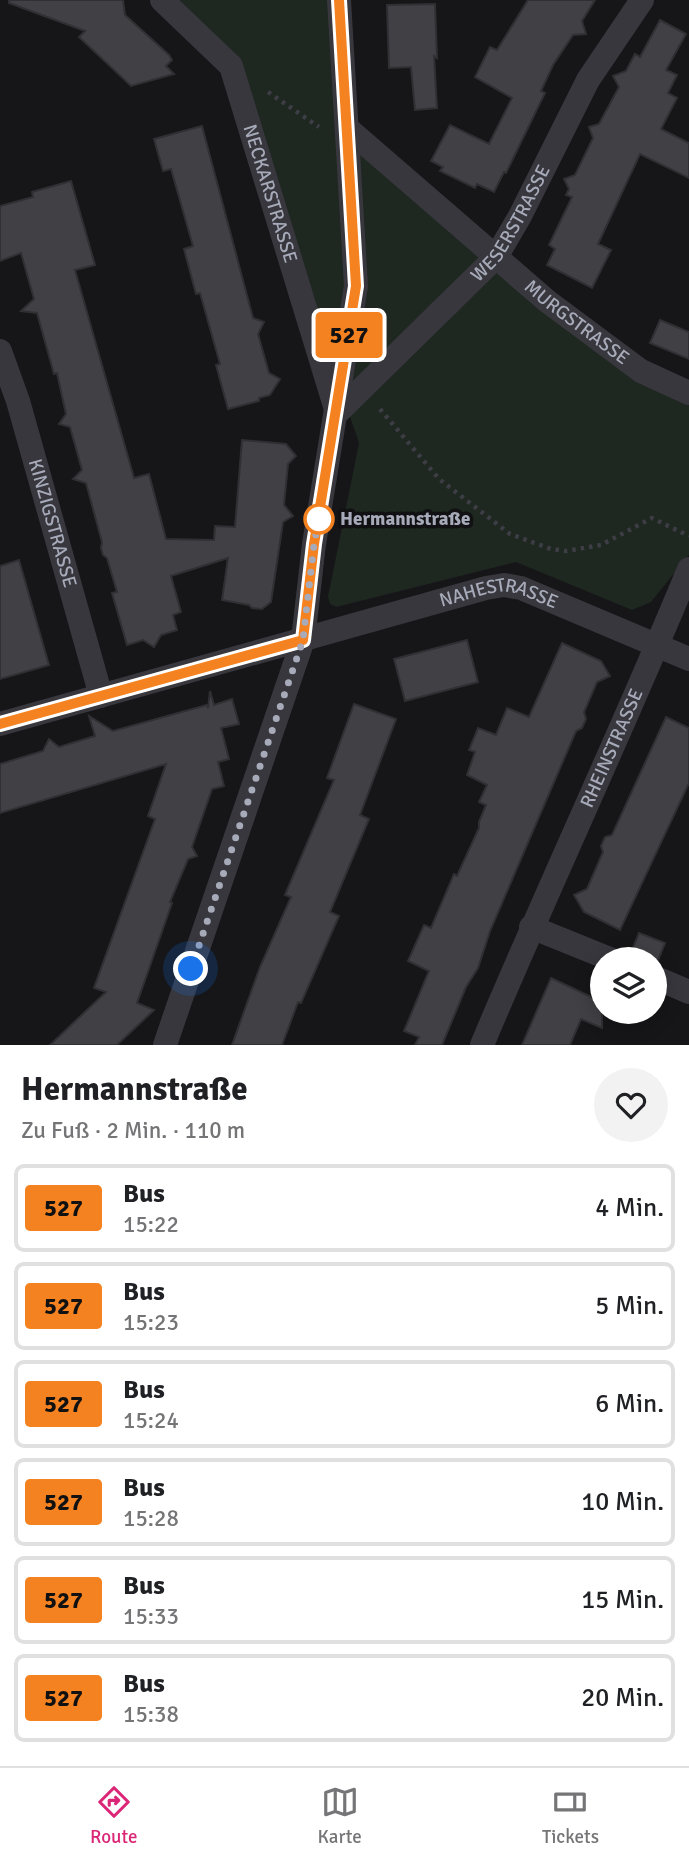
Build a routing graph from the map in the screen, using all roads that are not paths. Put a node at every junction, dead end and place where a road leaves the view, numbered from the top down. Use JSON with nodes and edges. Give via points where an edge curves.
{"nodes":[{"id":1,"x":162,"y":0,"type":"edge"},
{"id":2,"x":339,"y":0,"type":"edge"},
{"id":3,"x":642,"y":0,"type":"edge"},
{"id":4,"x":347,"y":138,"type":"junction"},
{"id":5,"x":496,"y":257,"type":"junction"},
{"id":6,"x":0,"y":351,"type":"edge"},
{"id":7,"x":689,"y":393,"type":"edge"},
{"id":8,"x":9,"y":404,"type":"edge"},
{"id":9,"x":337,"y":413,"type":"junction"},
{"id":10,"x":689,"y":569,"type":"edge"},
{"id":11,"x":303,"y":640,"type":"junction"},
{"id":12,"x":657,"y":646,"type":"junction"},
{"id":13,"x":689,"y":659,"type":"edge"},
{"id":14,"x":101,"y":696,"type":"junction"},
{"id":15,"x":0,"y":724,"type":"edge"},
{"id":16,"x":531,"y":927,"type":"junction"},
{"id":17,"x":590,"y":951,"type":"edge"},
{"id":18,"x":667,"y":983,"type":"edge"},
{"id":19,"x":689,"y":992,"type":"edge"},
{"id":20,"x":165,"y":1045,"type":"edge"},
{"id":21,"x":482,"y":1045,"type":"edge"}],
"edges":[{"from":1,"to":9,"type":"street","name":"NECKARSTRASSE","via":[[231,66]]},
{"from":2,"to":4,"type":"street"},
{"from":3,"to":5,"type":"street","name":"WESERSTRASSE","via":[[588,80]]},
{"from":4,"to":5,"type":"street","name":"MURGSTRASSE"},
{"from":4,"to":9,"type":"street","via":[[356,286]]},
{"from":5,"to":7,"type":"street","name":"MURGSTRASSE","via":[[547,302],[641,371]]},
{"from":5,"to":9,"type":"street","name":"WESERSTRASSE"},
{"from":6,"to":8,"type":"street","name":"KINZIGSTRASSE"},
{"from":8,"to":14,"type":"street","name":"KINZIGSTRASSE"},
{"from":9,"to":11,"type":"street"},
{"from":10,"to":12,"type":"street","name":"RHEINSTRASSE"},
{"from":11,"to":12,"type":"street","name":"NAHESTRASSE","via":[[485,588],[511,585]]},
{"from":11,"to":14,"type":"street","name":"NAHESTRASSE"},
{"from":11,"to":20,"type":"street"},
{"from":12,"to":13,"type":"street","name":"NAHESTRASSE"},
{"from":12,"to":16,"type":"street","name":"RHEINSTRASSE"},
{"from":14,"to":15,"type":"street","name":"NAHESTRASSE"},
{"from":16,"to":17,"type":"street"},
{"from":16,"to":21,"type":"street","name":"RHEINSTRASSE"},
{"from":18,"to":19,"type":"street"}]}
